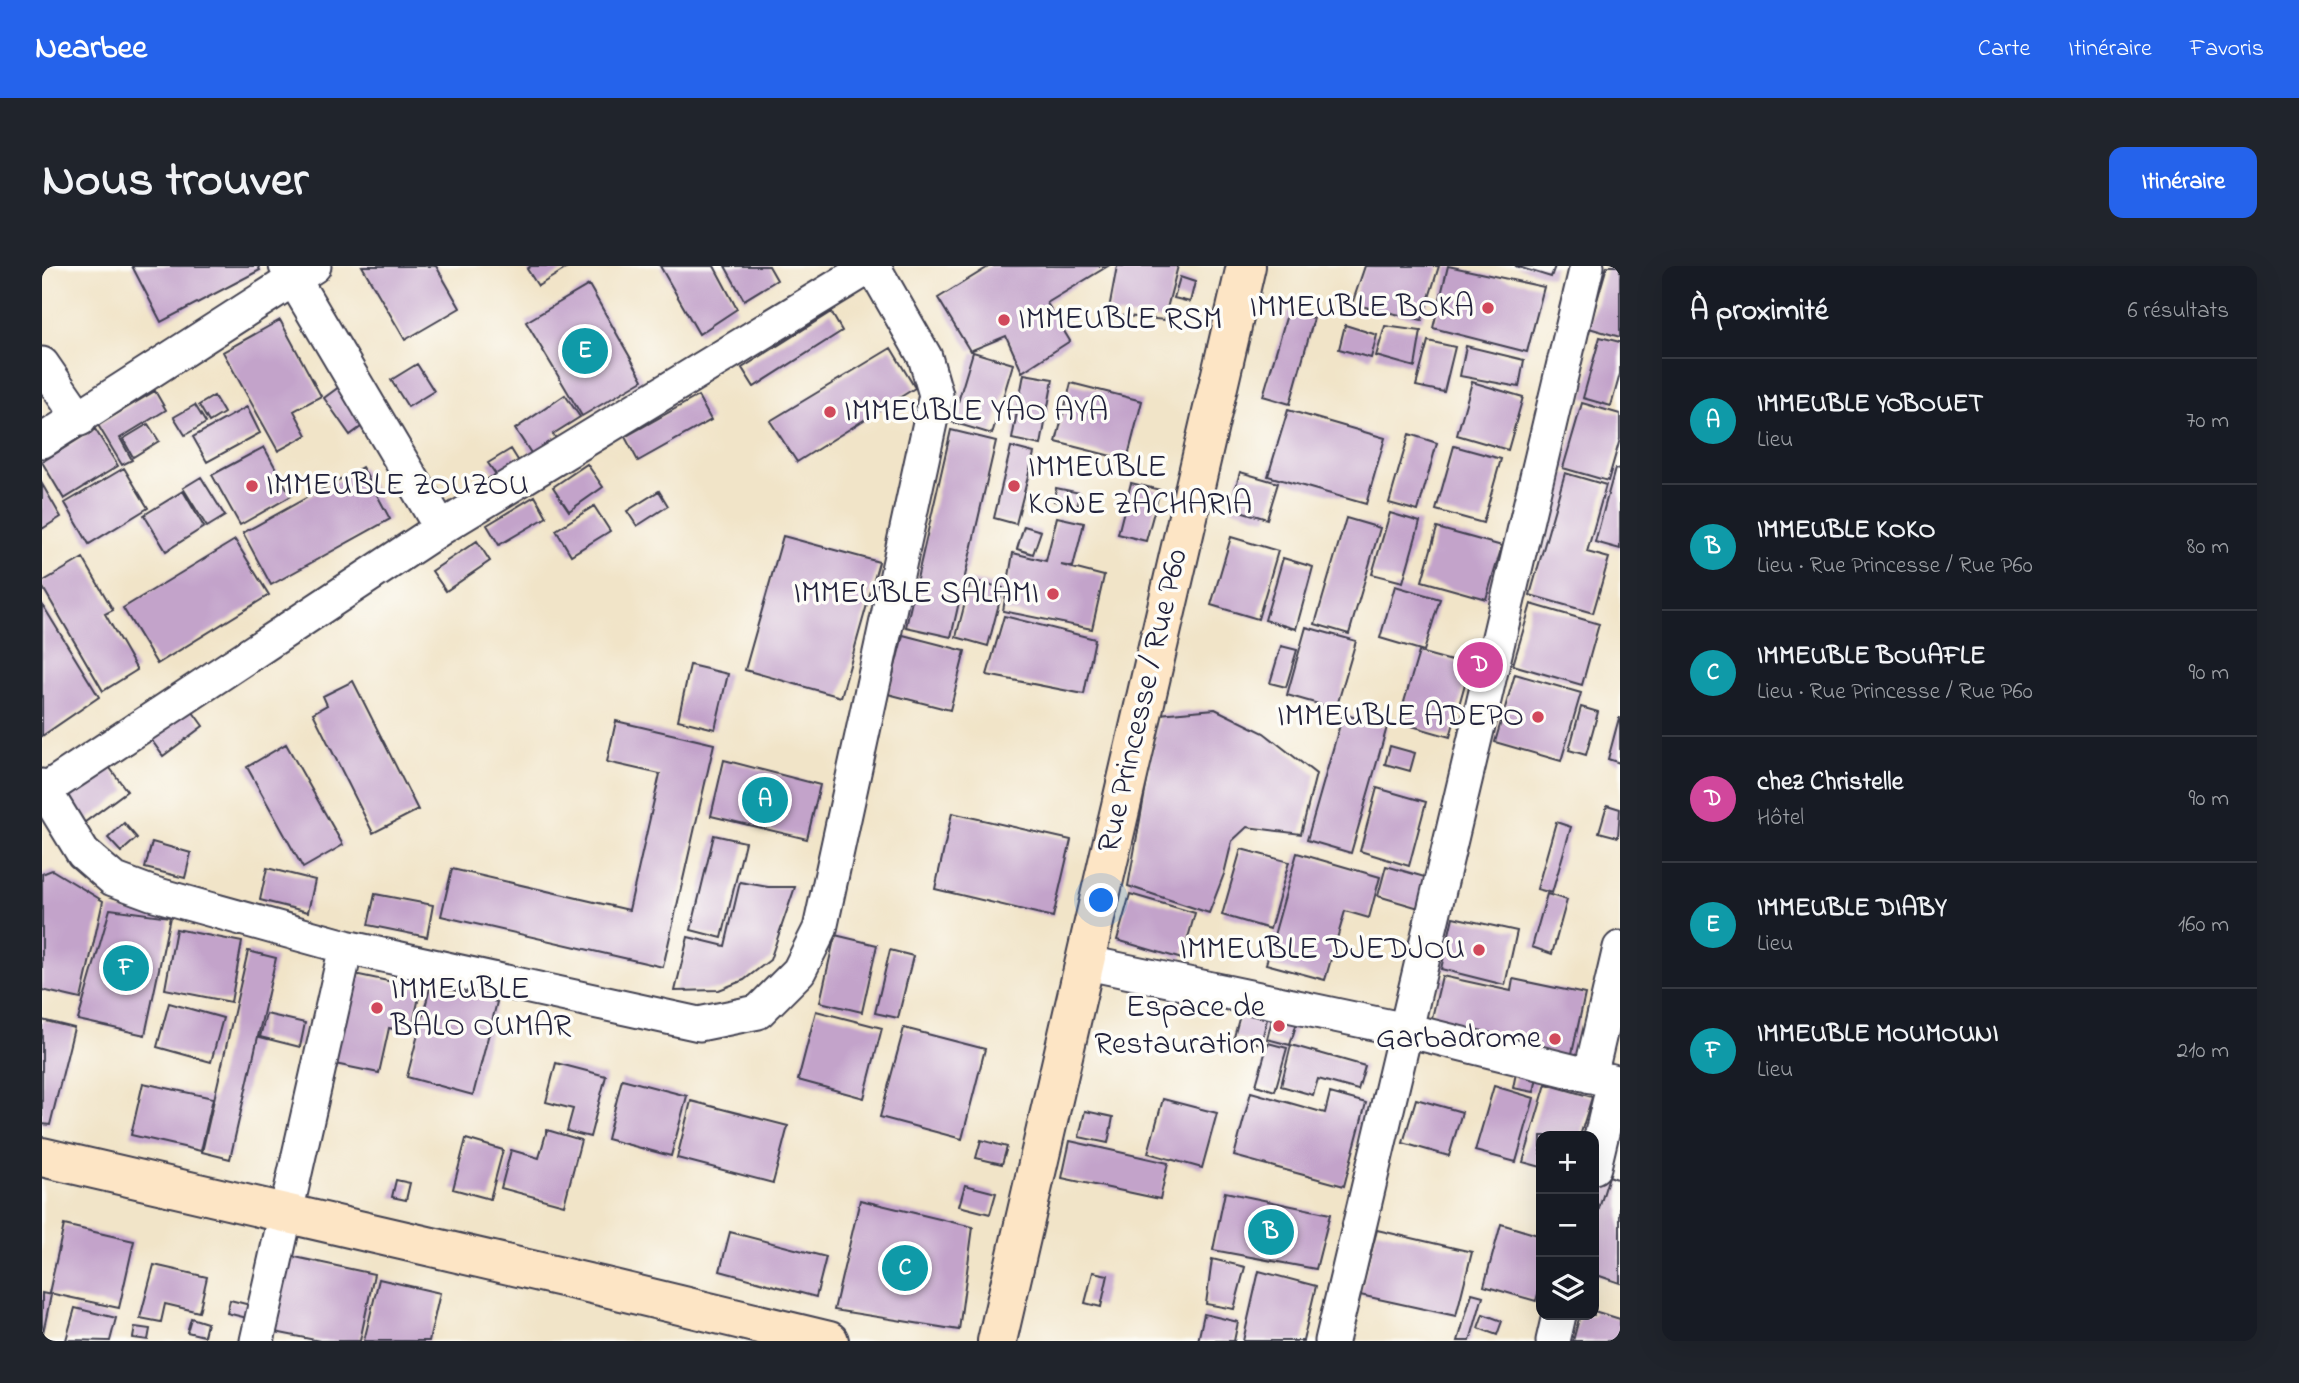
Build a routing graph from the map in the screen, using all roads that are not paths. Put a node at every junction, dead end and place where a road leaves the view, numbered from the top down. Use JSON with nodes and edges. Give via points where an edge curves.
{"nodes":[{"id":1,"x":872,"y":266,"type":"edge"},
{"id":2,"x":1245,"y":266,"type":"edge"},
{"id":3,"x":1587,"y":266,"type":"edge"},
{"id":4,"x":298,"y":270,"type":"edge"},
{"id":5,"x":42,"y":364,"type":"edge"},
{"id":6,"x":80,"y":419,"type":"junction"},
{"id":7,"x":42,"y":441,"type":"edge"},
{"id":8,"x":442,"y":528,"type":"junction"},
{"id":9,"x":43,"y":789,"type":"edge"},
{"id":10,"x":346,"y":947,"type":"junction"},
{"id":11,"x":1620,"y":948,"type":"edge"},
{"id":12,"x":1083,"y":962,"type":"junction"},
{"id":13,"x":1406,"y":1030,"type":"junction"},
{"id":14,"x":1608,"y":1080,"type":"edge"},
{"id":15,"x":1599,"y":1136,"type":"edge"},
{"id":16,"x":42,"y":1157,"type":"edge"},
{"id":17,"x":286,"y":1212,"type":"junction"},
{"id":18,"x":1558,"y":1320,"type":"edge"},
{"id":19,"x":257,"y":1341,"type":"edge"},
{"id":20,"x":829,"y":1341,"type":"edge"},
{"id":21,"x":997,"y":1341,"type":"edge"},
{"id":22,"x":1332,"y":1341,"type":"edge"},
{"id":23,"x":1553,"y":1341,"type":"edge"}],
"edges":[{"from":1,"to":8,"type":"street"},
{"from":1,"to":10,"type":"street","via":[[925,357],[936,395],[820,929],[799,971],[758,1012],[698,1024]]},
{"from":2,"to":12,"type":"street","name":"Rue Princesse / Rue P60"},
{"from":3,"to":13,"type":"street"},
{"from":4,"to":6,"type":"street"},
{"from":4,"to":8,"type":"street"},
{"from":5,"to":6,"type":"street"},
{"from":6,"to":7,"type":"street"},
{"from":8,"to":9,"type":"street"},
{"from":9,"to":10,"type":"street","via":[[83,853],[113,879],[151,894]]},
{"from":10,"to":17,"type":"street"},
{"from":11,"to":14,"type":"street"},
{"from":12,"to":13,"type":"street"},
{"from":12,"to":21,"type":"street","name":"Rue Princesse / Rue P60"},
{"from":13,"to":14,"type":"street"},
{"from":13,"to":22,"type":"street"},
{"from":14,"to":15,"type":"street"},
{"from":16,"to":17,"type":"street"},
{"from":17,"to":19,"type":"street"},
{"from":17,"to":20,"type":"street"},
{"from":18,"to":23,"type":"street"}]}
